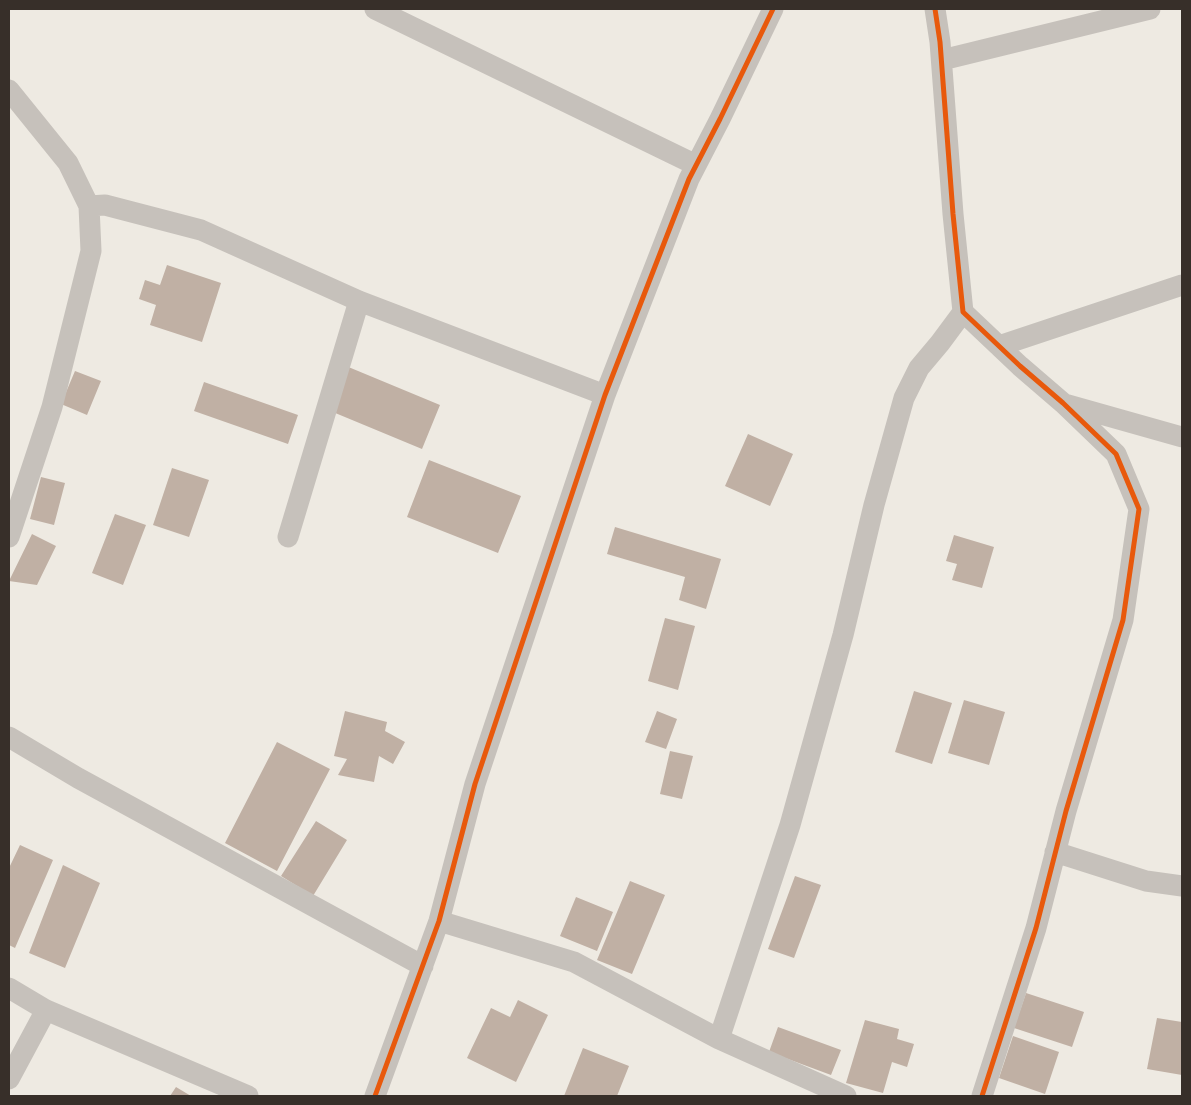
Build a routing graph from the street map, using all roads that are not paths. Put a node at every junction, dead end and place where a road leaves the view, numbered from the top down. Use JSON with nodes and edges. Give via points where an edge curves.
{"nodes":[{"id":1,"x":375,"y":9,"type":"edge"},
{"id":2,"x":773,"y":9,"type":"edge"},
{"id":3,"x":935,"y":9,"type":"edge"},
{"id":4,"x":1150,"y":9,"type":"edge"},
{"id":5,"x":942,"y":60,"type":"junction"},
{"id":6,"x":9,"y":90,"type":"edge"},
{"id":7,"x":696,"y":165,"type":"junction"},
{"id":8,"x":88,"y":206,"type":"junction"},
{"id":9,"x":1182,"y":285,"type":"edge"},
{"id":10,"x":358,"y":301,"type":"junction"},
{"id":11,"x":963,"y":312,"type":"junction"},
{"id":12,"x":999,"y":346,"type":"junction"},
{"id":13,"x":605,"y":395,"type":"junction"},
{"id":14,"x":1063,"y":403,"type":"junction"},
{"id":15,"x":1182,"y":437,"type":"edge"},
{"id":16,"x":9,"y":537,"type":"edge"},
{"id":17,"x":288,"y":537,"type":"dead end"},
{"id":18,"x":9,"y":737,"type":"edge"},
{"id":19,"x":1056,"y":852,"type":"junction"},
{"id":20,"x":1182,"y":886,"type":"edge"},
{"id":21,"x":439,"y":921,"type":"junction"},
{"id":22,"x":423,"y":966,"type":"junction"},
{"id":23,"x":9,"y":988,"type":"edge"},
{"id":24,"x":46,"y":1010,"type":"junction"},
{"id":25,"x":719,"y":1039,"type":"junction"},
{"id":26,"x":9,"y":1080,"type":"edge"},
{"id":27,"x":248,"y":1096,"type":"edge"},
{"id":28,"x":375,"y":1096,"type":"edge"},
{"id":29,"x":846,"y":1096,"type":"edge"},
{"id":30,"x":982,"y":1096,"type":"edge"}],
"edges":[{"from":1,"to":7,"type":"street"},
{"from":2,"to":7,"type":"street"},
{"from":3,"to":5,"type":"street"},
{"from":4,"to":5,"type":"street"},
{"from":5,"to":11,"type":"street"},
{"from":6,"to":8,"type":"street","via":[[68,162]]},
{"from":7,"to":13,"type":"street"},
{"from":8,"to":10,"type":"street","via":[[105,205],[201,230]]},
{"from":8,"to":16,"type":"street","via":[[91,251],[52,406]]},
{"from":9,"to":12,"type":"street"},
{"from":10,"to":13,"type":"street"},
{"from":10,"to":17,"type":"street"},
{"from":11,"to":12,"type":"street"},
{"from":11,"to":25,"type":"street","via":[[919,368],[904,398],[790,824]]},
{"from":12,"to":14,"type":"street"},
{"from":13,"to":21,"type":"street","via":[[475,784]]},
{"from":14,"to":15,"type":"street"},
{"from":14,"to":19,"type":"street","via":[[1116,454],[1139,509],[1123,620]]},
{"from":18,"to":22,"type":"street"},
{"from":19,"to":20,"type":"street","via":[[1146,881]]},
{"from":19,"to":30,"type":"street","via":[[1036,928]]},
{"from":21,"to":22,"type":"street"},
{"from":21,"to":25,"type":"street","via":[[574,962]]},
{"from":22,"to":28,"type":"street"},
{"from":23,"to":24,"type":"street"},
{"from":24,"to":26,"type":"street"},
{"from":24,"to":27,"type":"street"},
{"from":25,"to":29,"type":"street"}]}
